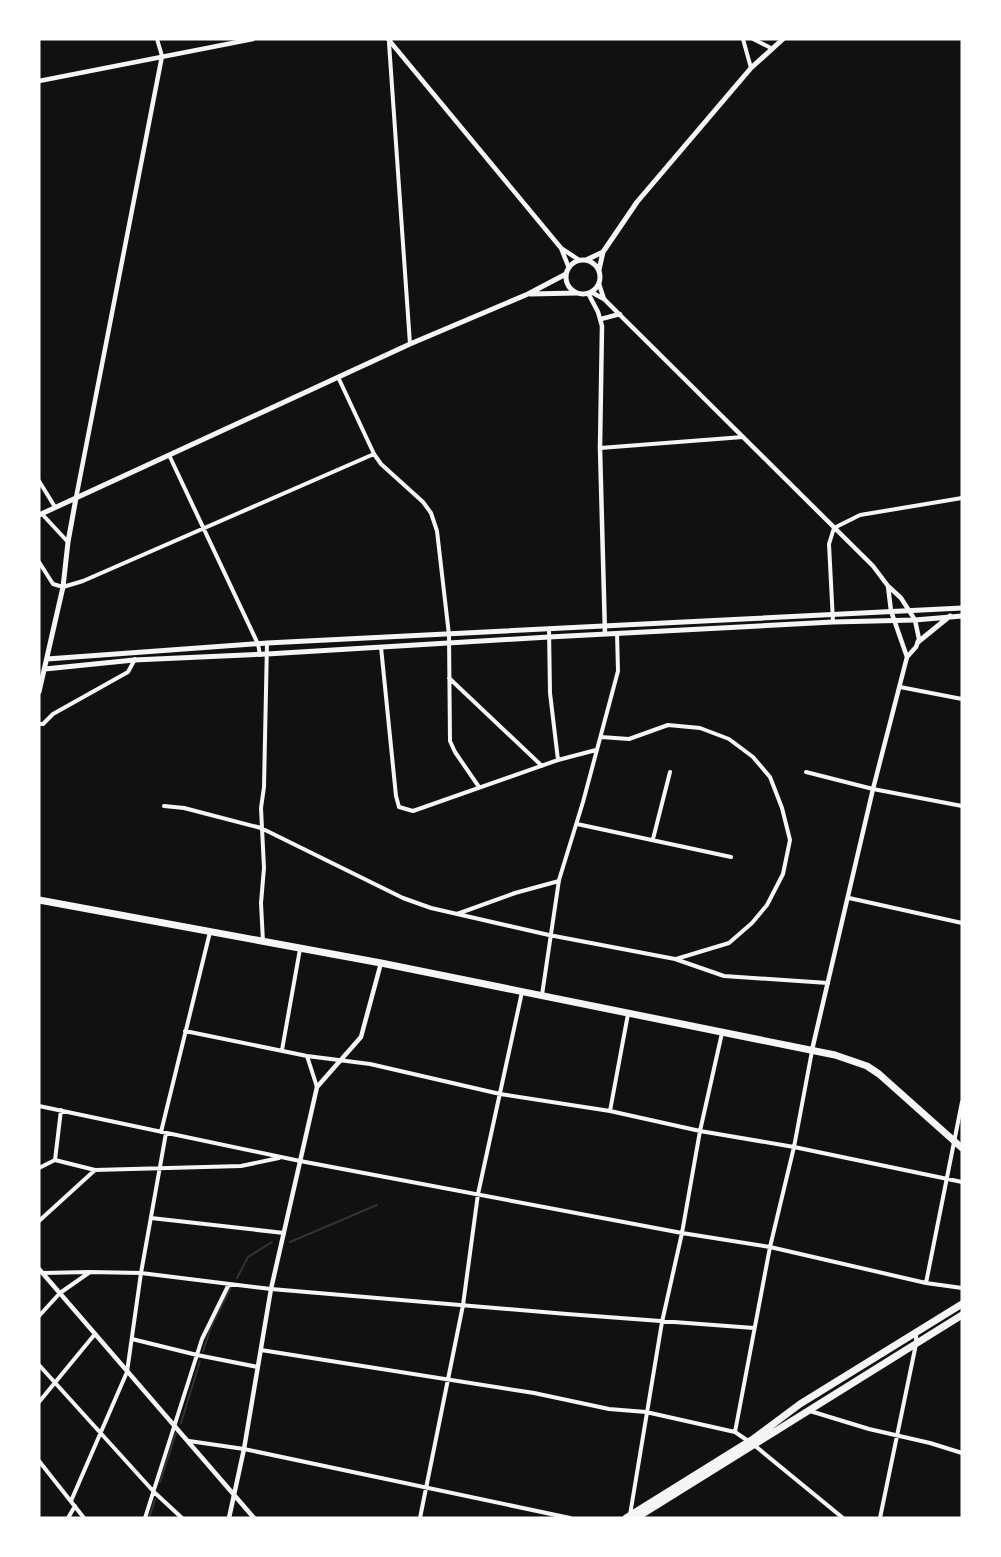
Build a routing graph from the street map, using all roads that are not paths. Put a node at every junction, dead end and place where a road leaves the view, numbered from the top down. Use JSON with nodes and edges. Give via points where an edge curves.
{"nodes":[{"id":1,"x":157,"y":39,"type":"edge"},
{"id":2,"x":253,"y":39,"type":"edge"},
{"id":3,"x":743,"y":39,"type":"edge"},
{"id":4,"x":753,"y":39,"type":"edge"},
{"id":5,"x":783,"y":39,"type":"edge"},
{"id":6,"x":388,"y":41,"type":"edge"},
{"id":7,"x":771,"y":48,"type":"junction"},
{"id":8,"x":162,"y":56,"type":"junction"},
{"id":9,"x":750,"y":68,"type":"junction"},
{"id":10,"x":39,"y":81,"type":"edge"},
{"id":11,"x":561,"y":248,"type":"junction"},
{"id":12,"x":603,"y":252,"type":"junction"},
{"id":13,"x":583,"y":260,"type":"junction"},
{"id":14,"x":599,"y":270,"type":"junction"},
{"id":15,"x":568,"y":271,"type":"junction"},
{"id":16,"x":599,"y":284,"type":"junction"},
{"id":17,"x":590,"y":292,"type":"junction"},
{"id":18,"x":577,"y":293,"type":"junction"},
{"id":19,"x":528,"y":294,"type":"junction"},
{"id":20,"x":604,"y":299,"type":"junction"},
{"id":21,"x":620,"y":315,"type":"junction"},
{"id":22,"x":601,"y":319,"type":"junction"},
{"id":23,"x":410,"y":344,"type":"junction"},
{"id":24,"x":338,"y":377,"type":"junction"},
{"id":25,"x":744,"y":437,"type":"junction"},
{"id":26,"x":600,"y":448,"type":"junction"},
{"id":27,"x":374,"y":454,"type":"junction"},
{"id":28,"x":170,"y":455,"type":"junction"},
{"id":29,"x":39,"y":482,"type":"edge"},
{"id":30,"x":76,"y":498,"type":"junction"},
{"id":31,"x":962,"y":498,"type":"edge"},
{"id":32,"x":55,"y":507,"type":"junction"},
{"id":33,"x":40,"y":514,"type":"edge"},
{"id":34,"x":834,"y":528,"type":"junction"},
{"id":35,"x":205,"y":529,"type":"junction"},
{"id":36,"x":68,"y":542,"type":"junction"},
{"id":37,"x":39,"y":562,"type":"edge"},
{"id":38,"x":888,"y":586,"type":"junction"},
{"id":39,"x":63,"y":587,"type":"junction"},
{"id":40,"x":962,"y":608,"type":"edge"},
{"id":41,"x":952,"y":609,"type":"junction"},
{"id":42,"x":891,"y":611,"type":"junction"},
{"id":43,"x":910,"y":611,"type":"junction"},
{"id":44,"x":833,"y":614,"type":"junction"},
{"id":45,"x":962,"y":616,"type":"edge"},
{"id":46,"x":949,"y":617,"type":"junction"},
{"id":47,"x":915,"y":620,"type":"junction"},
{"id":48,"x":894,"y":621,"type":"junction"},
{"id":49,"x":833,"y":622,"type":"junction"},
{"id":50,"x":549,"y":629,"type":"junction"},
{"id":51,"x":605,"y":630,"type":"junction"},
{"id":52,"x":618,"y":633,"type":"junction"},
{"id":53,"x":449,"y":635,"type":"junction"},
{"id":54,"x":549,"y":637,"type":"junction"},
{"id":55,"x":449,"y":642,"type":"junction"},
{"id":56,"x":918,"y":642,"type":"junction"},
{"id":57,"x":267,"y":643,"type":"junction"},
{"id":58,"x":258,"y":644,"type":"junction"},
{"id":59,"x":381,"y":647,"type":"junction"},
{"id":60,"x":136,"y":652,"type":"junction"},
{"id":61,"x":267,"y":654,"type":"junction"},
{"id":62,"x":260,"y":655,"type":"junction"},
{"id":63,"x":908,"y":657,"type":"junction"},
{"id":64,"x":47,"y":659,"type":"junction"},
{"id":65,"x":134,"y":660,"type":"junction"},
{"id":66,"x":41,"y":665,"type":"edge"},
{"id":67,"x":448,"y":677,"type":"junction"},
{"id":68,"x":900,"y":687,"type":"junction"},
{"id":69,"x":39,"y":692,"type":"edge"},
{"id":70,"x":962,"y":699,"type":"edge"},
{"id":71,"x":39,"y":724,"type":"edge"},
{"id":72,"x":601,"y":736,"type":"junction"},
{"id":73,"x":596,"y":750,"type":"junction"},
{"id":74,"x":558,"y":760,"type":"junction"},
{"id":75,"x":542,"y":766,"type":"junction"},
{"id":76,"x":670,"y":772,"type":"dead end"},
{"id":77,"x":806,"y":772,"type":"dead end"},
{"id":78,"x":479,"y":787,"type":"junction"},
{"id":79,"x":873,"y":789,"type":"junction"},
{"id":80,"x":164,"y":806,"type":"dead end"},
{"id":81,"x":962,"y":806,"type":"edge"},
{"id":82,"x":576,"y":824,"type":"junction"},
{"id":83,"x":261,"y":828,"type":"junction"},
{"id":84,"x":652,"y":839,"type":"junction"},
{"id":85,"x":731,"y":857,"type":"dead end"},
{"id":86,"x":559,"y":881,"type":"junction"},
{"id":87,"x":849,"y":898,"type":"junction"},
{"id":88,"x":39,"y":900,"type":"edge"},
{"id":89,"x":456,"y":914,"type":"junction"},
{"id":90,"x":962,"y":923,"type":"edge"},
{"id":91,"x":210,"y":931,"type":"junction"},
{"id":92,"x":549,"y":935,"type":"junction"},
{"id":93,"x":263,"y":943,"type":"junction"},
{"id":94,"x":300,"y":949,"type":"junction"},
{"id":95,"x":675,"y":959,"type":"junction"},
{"id":96,"x":381,"y":963,"type":"junction"},
{"id":97,"x":829,"y":983,"type":"junction"},
{"id":98,"x":522,"y":992,"type":"junction"},
{"id":99,"x":542,"y":996,"type":"junction"},
{"id":100,"x":628,"y":1013,"type":"junction"},
{"id":101,"x":185,"y":1031,"type":"junction"},
{"id":102,"x":722,"y":1033,"type":"junction"},
{"id":103,"x":282,"y":1050,"type":"junction"},
{"id":104,"x":812,"y":1050,"type":"junction"},
{"id":105,"x":307,"y":1056,"type":"junction"},
{"id":106,"x":339,"y":1060,"type":"junction"},
{"id":107,"x":317,"y":1087,"type":"junction"},
{"id":108,"x":500,"y":1094,"type":"junction"},
{"id":109,"x":962,"y":1102,"type":"edge"},
{"id":110,"x":39,"y":1106,"type":"edge"},
{"id":111,"x":61,"y":1110,"type":"junction"},
{"id":112,"x":610,"y":1111,"type":"junction"},
{"id":113,"x":700,"y":1131,"type":"junction"},
{"id":114,"x":164,"y":1132,"type":"junction"},
{"id":115,"x":953,"y":1140,"type":"junction"},
{"id":116,"x":794,"y":1147,"type":"junction"},
{"id":117,"x":962,"y":1148,"type":"edge"},
{"id":118,"x":282,"y":1157,"type":"junction"},
{"id":119,"x":55,"y":1160,"type":"junction"},
{"id":120,"x":300,"y":1161,"type":"junction"},
{"id":121,"x":160,"y":1167,"type":"junction"},
{"id":122,"x":39,"y":1168,"type":"edge"},
{"id":123,"x":95,"y":1170,"type":"junction"},
{"id":124,"x":946,"y":1179,"type":"junction"},
{"id":125,"x":962,"y":1182,"type":"edge"},
{"id":126,"x":478,"y":1194,"type":"junction"},
{"id":127,"x":151,"y":1218,"type":"junction"},
{"id":128,"x":39,"y":1221,"type":"edge"},
{"id":129,"x":284,"y":1233,"type":"junction"},
{"id":130,"x":682,"y":1233,"type":"junction"},
{"id":131,"x":770,"y":1247,"type":"junction"},
{"id":132,"x":41,"y":1271,"type":"edge"},
{"id":133,"x":90,"y":1272,"type":"junction"},
{"id":134,"x":141,"y":1273,"type":"junction"},
{"id":135,"x":926,"y":1283,"type":"junction"},
{"id":136,"x":229,"y":1284,"type":"junction"},
{"id":137,"x":271,"y":1288,"type":"junction"},
{"id":138,"x":962,"y":1288,"type":"edge"},
{"id":139,"x":60,"y":1293,"type":"junction"},
{"id":140,"x":962,"y":1304,"type":"edge"},
{"id":141,"x":463,"y":1305,"type":"junction"},
{"id":142,"x":962,"y":1315,"type":"edge"},
{"id":143,"x":39,"y":1316,"type":"edge"},
{"id":144,"x":662,"y":1322,"type":"junction"},
{"id":145,"x":754,"y":1328,"type":"junction"},
{"id":146,"x":916,"y":1332,"type":"junction"},
{"id":147,"x":95,"y":1334,"type":"junction"},
{"id":148,"x":132,"y":1338,"type":"junction"},
{"id":149,"x":916,"y":1344,"type":"junction"},
{"id":150,"x":261,"y":1350,"type":"junction"},
{"id":151,"x":197,"y":1355,"type":"junction"},
{"id":152,"x":39,"y":1365,"type":"edge"},
{"id":153,"x":258,"y":1367,"type":"junction"},
{"id":154,"x":128,"y":1372,"type":"junction"},
{"id":155,"x":448,"y":1380,"type":"junction"},
{"id":156,"x":55,"y":1382,"type":"junction"},
{"id":157,"x":39,"y":1402,"type":"edge"},
{"id":158,"x":810,"y":1411,"type":"junction"},
{"id":159,"x":646,"y":1412,"type":"junction"},
{"id":160,"x":175,"y":1428,"type":"junction"},
{"id":161,"x":102,"y":1432,"type":"junction"},
{"id":162,"x":735,"y":1432,"type":"junction"},
{"id":163,"x":896,"y":1434,"type":"junction"},
{"id":164,"x":189,"y":1441,"type":"junction"},
{"id":165,"x":752,"y":1443,"type":"junction"},
{"id":166,"x":244,"y":1449,"type":"junction"},
{"id":167,"x":962,"y":1453,"type":"edge"},
{"id":168,"x":39,"y":1461,"type":"edge"},
{"id":169,"x":426,"y":1486,"type":"junction"},
{"id":170,"x":154,"y":1492,"type":"junction"},
{"id":171,"x":233,"y":1495,"type":"junction"},
{"id":172,"x":71,"y":1501,"type":"junction"},
{"id":173,"x":75,"y":1506,"type":"junction"},
{"id":174,"x":630,"y":1517,"type":"edge"},
{"id":175,"x":68,"y":1518,"type":"edge"},
{"id":176,"x":84,"y":1518,"type":"edge"},
{"id":177,"x":146,"y":1518,"type":"edge"},
{"id":178,"x":182,"y":1518,"type":"edge"},
{"id":179,"x":229,"y":1518,"type":"edge"},
{"id":180,"x":254,"y":1518,"type":"edge"},
{"id":181,"x":420,"y":1518,"type":"edge"},
{"id":182,"x":570,"y":1518,"type":"edge"},
{"id":183,"x":843,"y":1518,"type":"edge"},
{"id":184,"x":880,"y":1518,"type":"edge"}],
"edges":[{"from":1,"to":8,"type":"street"},
{"from":2,"to":8,"type":"street"},
{"from":3,"to":9,"type":"street"},
{"from":4,"to":7,"type":"street"},
{"from":5,"to":7,"type":"main road"},
{"from":6,"to":11,"type":"street"},
{"from":6,"to":23,"type":"street"},
{"from":7,"to":9,"type":"main road"},
{"from":8,"to":10,"type":"street"},
{"from":8,"to":30,"type":"street"},
{"from":9,"to":12,"type":"main road","via":[[637,202]]},
{"from":11,"to":13,"type":"street"},
{"from":11,"to":15,"type":"street"},
{"from":12,"to":13,"type":"main road"},
{"from":12,"to":14,"type":"main road"},
{"from":13,"to":14,"type":"main road"},
{"from":13,"to":15,"type":"main road"},
{"from":14,"to":16,"type":"main road"},
{"from":15,"to":18,"type":"main road","via":[[568,285]]},
{"from":15,"to":19,"type":"main road"},
{"from":16,"to":17,"type":"main road"},
{"from":16,"to":20,"type":"street"},
{"from":17,"to":18,"type":"main road"},
{"from":17,"to":20,"type":"street"},
{"from":17,"to":22,"type":"street"},
{"from":18,"to":19,"type":"main road"},
{"from":19,"to":23,"type":"main road"},
{"from":20,"to":21,"type":"street"},
{"from":21,"to":22,"type":"street"},
{"from":21,"to":25,"type":"street"},
{"from":22,"to":26,"type":"street"},
{"from":23,"to":24,"type":"main road"},
{"from":24,"to":27,"type":"street"},
{"from":24,"to":28,"type":"main road"},
{"from":25,"to":26,"type":"street"},
{"from":25,"to":34,"type":"street"},
{"from":26,"to":51,"type":"street"},
{"from":27,"to":35,"type":"street"},
{"from":27,"to":53,"type":"street","via":[[431,513],[437,531]]},
{"from":28,"to":30,"type":"main road"},
{"from":28,"to":35,"type":"street"},
{"from":29,"to":32,"type":"street"},
{"from":30,"to":32,"type":"main road"},
{"from":30,"to":36,"type":"main road"},
{"from":31,"to":34,"type":"street","via":[[860,515]]},
{"from":32,"to":33,"type":"main road"},
{"from":33,"to":36,"type":"street"},
{"from":34,"to":38,"type":"street"},
{"from":34,"to":44,"type":"street","via":[[829,544]]},
{"from":35,"to":39,"type":"street"},
{"from":35,"to":58,"type":"street"},
{"from":36,"to":39,"type":"main road"},
{"from":37,"to":39,"type":"street","via":[[53,584]]},
{"from":38,"to":42,"type":"street"},
{"from":38,"to":43,"type":"street"},
{"from":39,"to":64,"type":"main road"},
{"from":40,"to":41,"type":"main road"},
{"from":41,"to":43,"type":"main road"},
{"from":41,"to":46,"type":"main road"},
{"from":42,"to":43,"type":"main road"},
{"from":42,"to":44,"type":"main road"},
{"from":42,"to":48,"type":"street"},
{"from":43,"to":47,"type":"street"},
{"from":44,"to":49,"type":"street"},
{"from":44,"to":51,"type":"main road"},
{"from":45,"to":46,"type":"main road"},
{"from":46,"to":47,"type":"main road"},
{"from":46,"to":56,"type":"main road"},
{"from":47,"to":48,"type":"main road"},
{"from":47,"to":56,"type":"street"},
{"from":48,"to":49,"type":"main road"},
{"from":48,"to":63,"type":"street"},
{"from":49,"to":52,"type":"main road"},
{"from":50,"to":51,"type":"main road"},
{"from":50,"to":53,"type":"main road"},
{"from":50,"to":54,"type":"street"},
{"from":51,"to":52,"type":"main road"},
{"from":51,"to":54,"type":"main road"},
{"from":52,"to":72,"type":"street","via":[[618,671]]},
{"from":53,"to":55,"type":"street"},
{"from":53,"to":57,"type":"main road"},
{"from":54,"to":55,"type":"main road"},
{"from":54,"to":74,"type":"street","via":[[550,693]]},
{"from":55,"to":59,"type":"main road"},
{"from":55,"to":67,"type":"street"},
{"from":56,"to":63,"type":"street"},
{"from":57,"to":58,"type":"main road"},
{"from":57,"to":61,"type":"street"},
{"from":58,"to":60,"type":"main road"},
{"from":58,"to":62,"type":"street"},
{"from":59,"to":61,"type":"main road"},
{"from":59,"to":78,"type":"street","via":[[399,807],[413,811]]},
{"from":60,"to":64,"type":"main road"},
{"from":60,"to":65,"type":"street"},
{"from":61,"to":62,"type":"main road"},
{"from":61,"to":83,"type":"street"},
{"from":62,"to":65,"type":"main road"},
{"from":63,"to":68,"type":"street"},
{"from":64,"to":66,"type":"main road"},
{"from":65,"to":66,"type":"main road"},
{"from":65,"to":71,"type":"street","via":[[128,672]]},
{"from":66,"to":69,"type":"main road"},
{"from":67,"to":75,"type":"street"},
{"from":67,"to":78,"type":"street","via":[[450,741]]},
{"from":68,"to":70,"type":"street"},
{"from":68,"to":79,"type":"street"},
{"from":72,"to":73,"type":"street"},
{"from":72,"to":95,"type":"street","via":[[629,739],[668,725],[700,728],[729,739],[753,757],[770,777],[782,808],[790,840],[783,874],[767,905],[729,943]]},
{"from":73,"to":74,"type":"street"},
{"from":73,"to":82,"type":"street"},
{"from":74,"to":75,"type":"street"},
{"from":75,"to":78,"type":"street"},
{"from":76,"to":84,"type":"street"},
{"from":77,"to":79,"type":"street"},
{"from":79,"to":81,"type":"street"},
{"from":79,"to":87,"type":"street"},
{"from":80,"to":83,"type":"street"},
{"from":82,"to":84,"type":"street"},
{"from":82,"to":86,"type":"street"},
{"from":83,"to":89,"type":"street","via":[[403,898]]},
{"from":83,"to":93,"type":"street"},
{"from":84,"to":85,"type":"street"},
{"from":86,"to":89,"type":"street"},
{"from":86,"to":92,"type":"street"},
{"from":87,"to":90,"type":"street"},
{"from":87,"to":97,"type":"street"},
{"from":88,"to":91,"type":"highway"},
{"from":89,"to":92,"type":"street"},
{"from":91,"to":93,"type":"highway"},
{"from":91,"to":101,"type":"street"},
{"from":92,"to":95,"type":"street"},
{"from":92,"to":99,"type":"street"},
{"from":93,"to":94,"type":"highway"},
{"from":94,"to":96,"type":"highway"},
{"from":94,"to":103,"type":"street"},
{"from":95,"to":97,"type":"street","via":[[724,976]]},
{"from":96,"to":98,"type":"highway"},
{"from":96,"to":106,"type":"street","via":[[361,1037]]},
{"from":97,"to":104,"type":"street"},
{"from":98,"to":99,"type":"highway"},
{"from":98,"to":108,"type":"street"},
{"from":99,"to":100,"type":"highway"},
{"from":100,"to":102,"type":"highway"},
{"from":100,"to":112,"type":"street"},
{"from":101,"to":103,"type":"street"},
{"from":101,"to":114,"type":"street"},
{"from":102,"to":104,"type":"highway"},
{"from":102,"to":113,"type":"street"},
{"from":103,"to":105,"type":"street"},
{"from":104,"to":115,"type":"highway","via":[[855,1061],[879,1074]]},
{"from":104,"to":116,"type":"street"},
{"from":105,"to":106,"type":"street"},
{"from":105,"to":107,"type":"street"},
{"from":106,"to":107,"type":"street"},
{"from":106,"to":108,"type":"street"},
{"from":107,"to":120,"type":"street"},
{"from":108,"to":112,"type":"street"},
{"from":108,"to":126,"type":"street"},
{"from":109,"to":115,"type":"street"},
{"from":110,"to":111,"type":"street"},
{"from":111,"to":114,"type":"street"},
{"from":111,"to":119,"type":"street"},
{"from":112,"to":113,"type":"street"},
{"from":113,"to":116,"type":"street"},
{"from":113,"to":130,"type":"street"},
{"from":114,"to":118,"type":"street"},
{"from":114,"to":121,"type":"street"},
{"from":115,"to":117,"type":"highway"},
{"from":115,"to":124,"type":"street"},
{"from":116,"to":124,"type":"street"},
{"from":116,"to":131,"type":"street"},
{"from":118,"to":120,"type":"street"},
{"from":118,"to":121,"type":"street","via":[[241,1166]]},
{"from":119,"to":122,"type":"street"},
{"from":119,"to":123,"type":"street"},
{"from":120,"to":126,"type":"street"},
{"from":120,"to":129,"type":"street"},
{"from":121,"to":123,"type":"street"},
{"from":121,"to":127,"type":"street"},
{"from":123,"to":128,"type":"street"},
{"from":124,"to":125,"type":"street"},
{"from":124,"to":135,"type":"street"},
{"from":126,"to":130,"type":"street"},
{"from":126,"to":141,"type":"street"},
{"from":127,"to":129,"type":"street"},
{"from":127,"to":134,"type":"street"},
{"from":129,"to":137,"type":"street"},
{"from":130,"to":131,"type":"street"},
{"from":130,"to":144,"type":"street"},
{"from":131,"to":135,"type":"street"},
{"from":131,"to":145,"type":"street"},
{"from":132,"to":133,"type":"street"},
{"from":132,"to":139,"type":"street"},
{"from":133,"to":134,"type":"street"},
{"from":133,"to":139,"type":"street"},
{"from":134,"to":136,"type":"street"},
{"from":134,"to":148,"type":"street"},
{"from":135,"to":138,"type":"street"},
{"from":136,"to":137,"type":"street"},
{"from":136,"to":151,"type":"street"},
{"from":137,"to":141,"type":"street"},
{"from":137,"to":150,"type":"street"},
{"from":139,"to":143,"type":"street"},
{"from":139,"to":147,"type":"street"},
{"from":140,"to":146,"type":"highway"},
{"from":141,"to":144,"type":"street"},
{"from":141,"to":155,"type":"street"},
{"from":142,"to":149,"type":"highway"},
{"from":144,"to":145,"type":"street"},
{"from":144,"to":159,"type":"street"},
{"from":145,"to":162,"type":"street"},
{"from":146,"to":149,"type":"street"},
{"from":146,"to":165,"type":"highway","via":[[800,1404]]},
{"from":147,"to":154,"type":"street"},
{"from":147,"to":156,"type":"street"},
{"from":148,"to":151,"type":"street"},
{"from":148,"to":154,"type":"street"},
{"from":149,"to":158,"type":"highway"},
{"from":149,"to":163,"type":"street"},
{"from":150,"to":153,"type":"street"},
{"from":150,"to":155,"type":"street"},
{"from":151,"to":153,"type":"street"},
{"from":151,"to":160,"type":"street"},
{"from":152,"to":156,"type":"street"},
{"from":153,"to":166,"type":"street"},
{"from":154,"to":160,"type":"street"},
{"from":154,"to":161,"type":"street"},
{"from":155,"to":159,"type":"street"},
{"from":155,"to":169,"type":"street"},
{"from":156,"to":157,"type":"street"},
{"from":156,"to":161,"type":"street"},
{"from":158,"to":163,"type":"street"},
{"from":158,"to":165,"type":"highway"},
{"from":159,"to":162,"type":"street"},
{"from":159,"to":174,"type":"street"},
{"from":160,"to":164,"type":"street"},
{"from":160,"to":170,"type":"street"},
{"from":161,"to":170,"type":"street"},
{"from":161,"to":172,"type":"street"},
{"from":162,"to":165,"type":"street"},
{"from":163,"to":167,"type":"street"},
{"from":163,"to":184,"type":"street"},
{"from":164,"to":166,"type":"street"},
{"from":164,"to":171,"type":"street"},
{"from":165,"to":174,"type":"highway"},
{"from":165,"to":183,"type":"street"},
{"from":166,"to":169,"type":"street"},
{"from":166,"to":171,"type":"street"},
{"from":168,"to":172,"type":"street"},
{"from":169,"to":181,"type":"street"},
{"from":169,"to":182,"type":"street"},
{"from":170,"to":177,"type":"street"},
{"from":170,"to":178,"type":"street"},
{"from":171,"to":179,"type":"street"},
{"from":171,"to":180,"type":"street"},
{"from":172,"to":173,"type":"street"},
{"from":173,"to":175,"type":"street"},
{"from":173,"to":176,"type":"street"}]}
